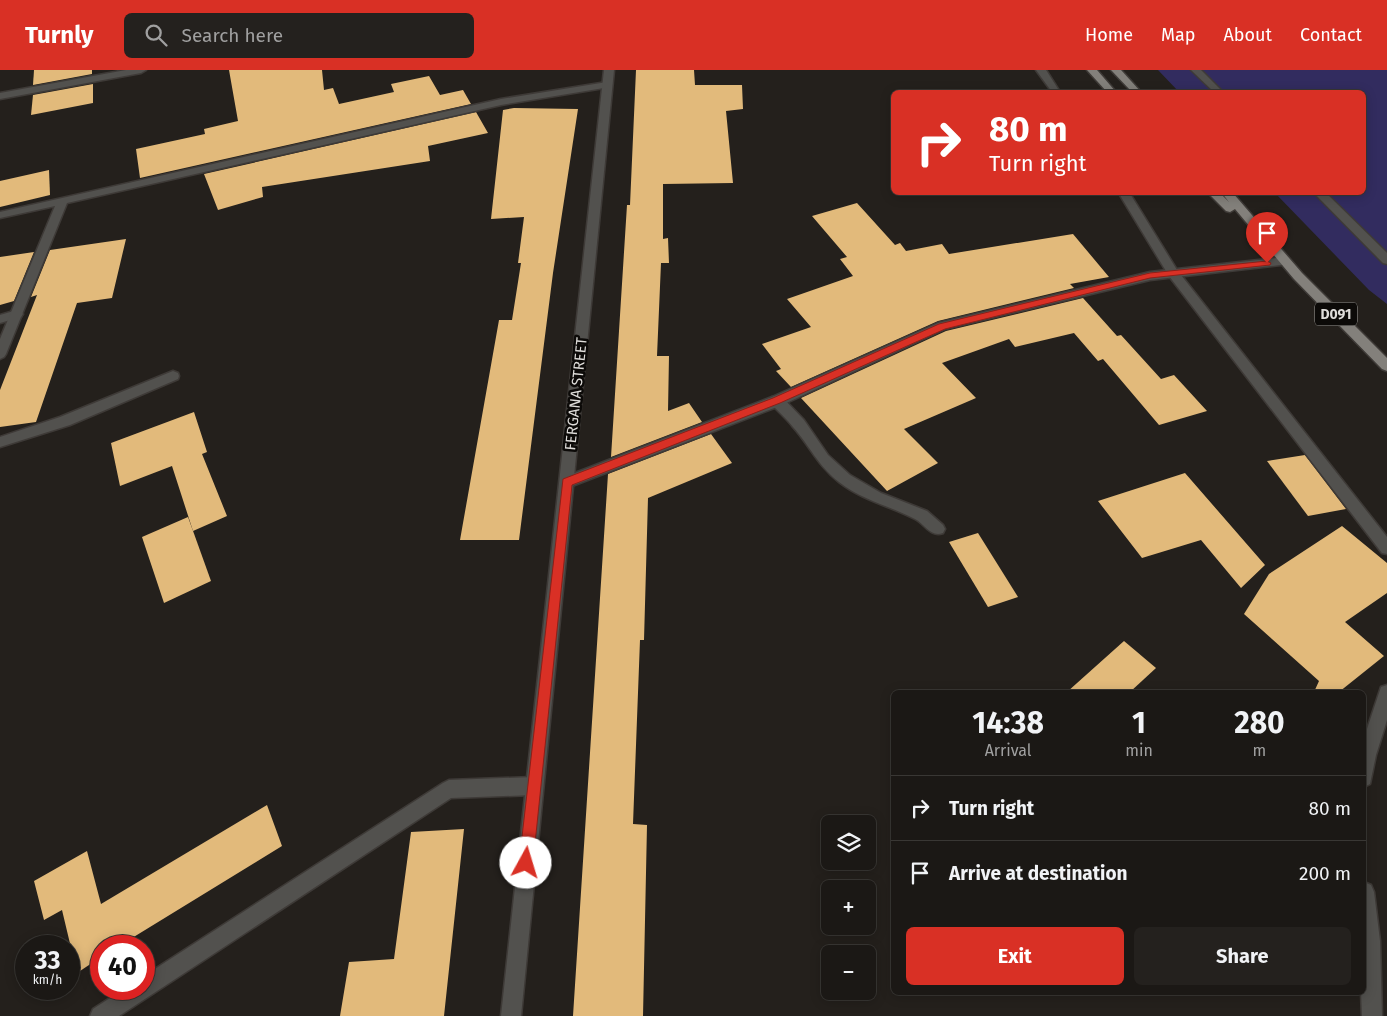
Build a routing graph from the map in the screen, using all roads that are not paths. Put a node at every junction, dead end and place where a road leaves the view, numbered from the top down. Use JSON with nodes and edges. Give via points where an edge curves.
{"nodes":[{"id":1,"x":141,"y":70,"type":"edge"},
{"id":2,"x":1041,"y":70,"type":"edge"},
{"id":3,"x":1092,"y":70,"type":"edge"},
{"id":4,"x":1116,"y":70,"type":"edge"},
{"id":5,"x":1196,"y":70,"type":"edge"},
{"id":6,"x":608,"y":77,"type":"edge"},
{"id":7,"x":1055,"y":90,"type":"edge"},
{"id":8,"x":1110,"y":90,"type":"edge"},
{"id":9,"x":1135,"y":90,"type":"edge"},
{"id":10,"x":1216,"y":90,"type":"edge"},
{"id":11,"x":0,"y":96,"type":"edge"},
{"id":12,"x":1125,"y":195,"type":"edge"},
{"id":13,"x":1215,"y":195,"type":"edge"},
{"id":14,"x":1229,"y":195,"type":"edge"},
{"id":15,"x":1321,"y":195,"type":"edge"},
{"id":16,"x":62,"y":202,"type":"junction"},
{"id":17,"x":0,"y":215,"type":"edge"},
{"id":18,"x":1387,"y":260,"type":"edge"},
{"id":19,"x":1285,"y":261,"type":"junction"},
{"id":20,"x":1173,"y":273,"type":"junction"},
{"id":21,"x":17,"y":314,"type":"junction"},
{"id":22,"x":0,"y":319,"type":"edge"},
{"id":23,"x":0,"y":354,"type":"edge"},
{"id":24,"x":1387,"y":366,"type":"edge"},
{"id":25,"x":173,"y":376,"type":"dead end"},
{"id":26,"x":777,"y":401,"type":"junction"},
{"id":27,"x":0,"y":442,"type":"edge"},
{"id":28,"x":567,"y":482,"type":"junction"},
{"id":29,"x":938,"y":529,"type":"dead end"},
{"id":30,"x":1387,"y":548,"type":"edge"},
{"id":31,"x":1387,"y":693,"type":"edge"},
{"id":32,"x":1366,"y":763,"type":"edge"},
{"id":33,"x":534,"y":786,"type":"junction"},
{"id":34,"x":1366,"y":908,"type":"edge"},
{"id":35,"x":155,"y":980,"type":"edge"},
{"id":36,"x":125,"y":1000,"type":"edge"},
{"id":37,"x":100,"y":1016,"type":"edge"},
{"id":38,"x":511,"y":1016,"type":"edge"},
{"id":39,"x":1372,"y":1016,"type":"edge"}],
"edges":[{"from":1,"to":11,"type":"street"},
{"from":2,"to":7,"type":"street"},
{"from":3,"to":8,"type":"main road"},
{"from":4,"to":9,"type":"main road"},
{"from":5,"to":10,"type":"street"},
{"from":6,"to":16,"type":"street"},
{"from":6,"to":28,"type":"street","name":"FERGANA STREET"},
{"from":12,"to":20,"type":"street"},
{"from":13,"to":19,"type":"main road","number":"D091"},
{"from":14,"to":19,"type":"main road","number":"D091"},
{"from":15,"to":18,"type":"street"},
{"from":16,"to":17,"type":"street"},
{"from":16,"to":21,"type":"street"},
{"from":19,"to":20,"type":"street"},
{"from":19,"to":24,"type":"main road","number":"D091"},
{"from":20,"to":26,"type":"street","via":[[942,326]]},
{"from":20,"to":30,"type":"street"},
{"from":21,"to":22,"type":"street"},
{"from":21,"to":23,"type":"street"},
{"from":25,"to":27,"type":"street","via":[[65,421]]},
{"from":26,"to":28,"type":"street"},
{"from":26,"to":29,"type":"street","via":[[799,424],[822,459],[845,479],[876,497],[922,515]]},
{"from":28,"to":33,"type":"street","name":"FERGANA STREET"},
{"from":31,"to":32,"type":"street"},
{"from":33,"to":35,"type":"street","via":[[449,789]]},
{"from":33,"to":38,"type":"street","name":"FERGANA STREET"},
{"from":34,"to":39,"type":"street"},
{"from":36,"to":37,"type":"street"}]}
